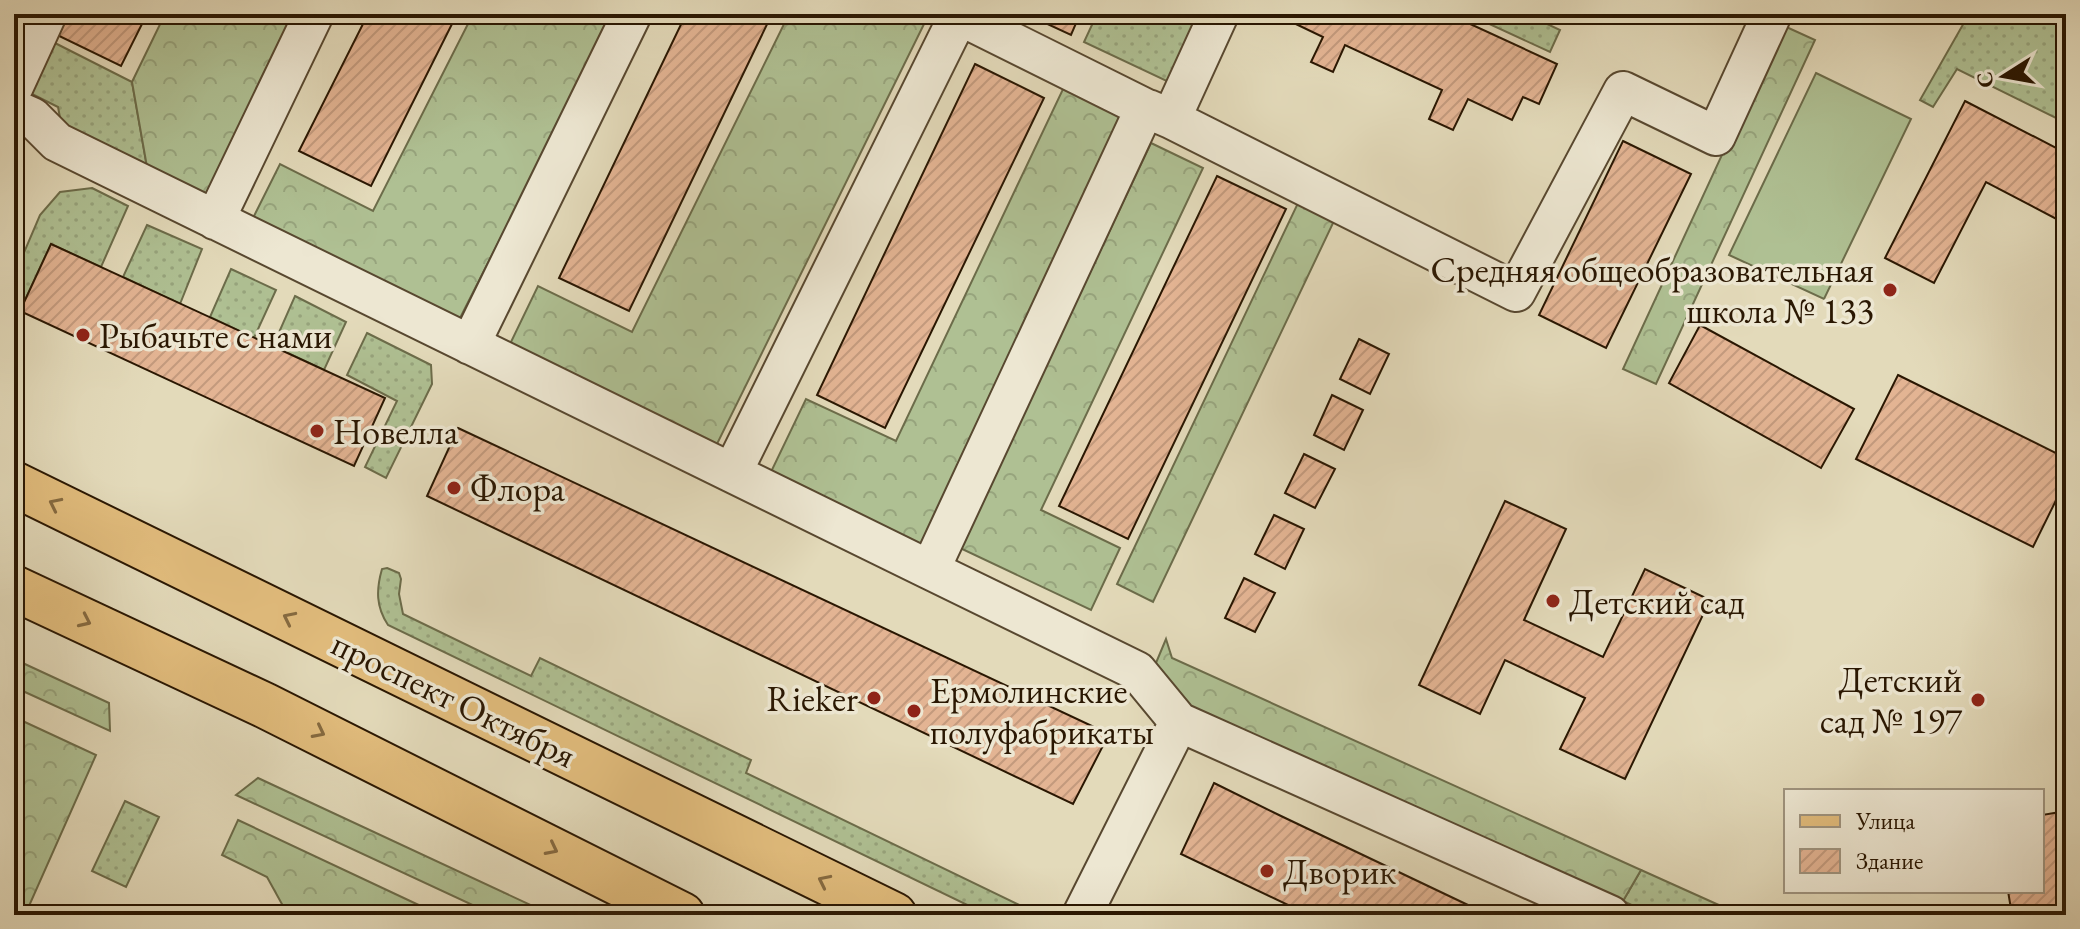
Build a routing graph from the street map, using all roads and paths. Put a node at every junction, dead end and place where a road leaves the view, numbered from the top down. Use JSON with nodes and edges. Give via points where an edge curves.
{"nodes":[{"id":1,"x":47,"y":14,"type":"edge"},
{"id":2,"x":314,"y":14,"type":"edge"},
{"id":3,"x":632,"y":14,"type":"edge"},
{"id":4,"x":1219,"y":14,"type":"edge"},
{"id":5,"x":1772,"y":14,"type":"edge"},
{"id":6,"x":958,"y":15,"type":"edge"},
{"id":7,"x":14,"y":86,"type":"edge"},
{"id":8,"x":14,"y":109,"type":"edge"},
{"id":9,"x":1158,"y":114,"type":"junction"},
{"id":10,"x":215,"y":220,"type":"junction"},
{"id":11,"x":470,"y":345,"type":"junction"},
{"id":12,"x":732,"y":473,"type":"junction"},
{"id":13,"x":14,"y":484,"type":"edge"},
{"id":14,"x":930,"y":570,"type":"junction"},
{"id":15,"x":14,"y":588,"type":"edge"},
{"id":16,"x":1179,"y":722,"type":"junction"},
{"id":17,"x":682,"y":915,"type":"edge"},
{"id":18,"x":894,"y":915,"type":"edge"},
{"id":19,"x":1082,"y":915,"type":"edge"},
{"id":20,"x":1610,"y":915,"type":"edge"}],
"edges":[{"from":1,"to":7,"type":"lane"},
{"from":2,"to":10,"type":"lane"},
{"from":3,"to":11,"type":"lane"},
{"from":4,"to":9,"type":"lane"},
{"from":5,"to":9,"type":"lane","via":[[1716,136],[1623,91],[1516,292]]},
{"from":6,"to":9,"type":"lane"},
{"from":6,"to":12,"type":"lane"},
{"from":8,"to":10,"type":"lane","via":[[32,117],[57,142]]},
{"from":9,"to":14,"type":"lane"},
{"from":10,"to":11,"type":"lane"},
{"from":11,"to":12,"type":"lane"},
{"from":12,"to":14,"type":"lane"},
{"from":18,"to":13,"type":"main road","name":"проспект Октября","one_way":true},
{"from":14,"to":16,"type":"lane","via":[[1137,671]]},
{"from":15,"to":17,"type":"main road","one_way":true,"via":[[264,705]]},
{"from":16,"to":19,"type":"lane"},
{"from":16,"to":20,"type":"lane"}]}
